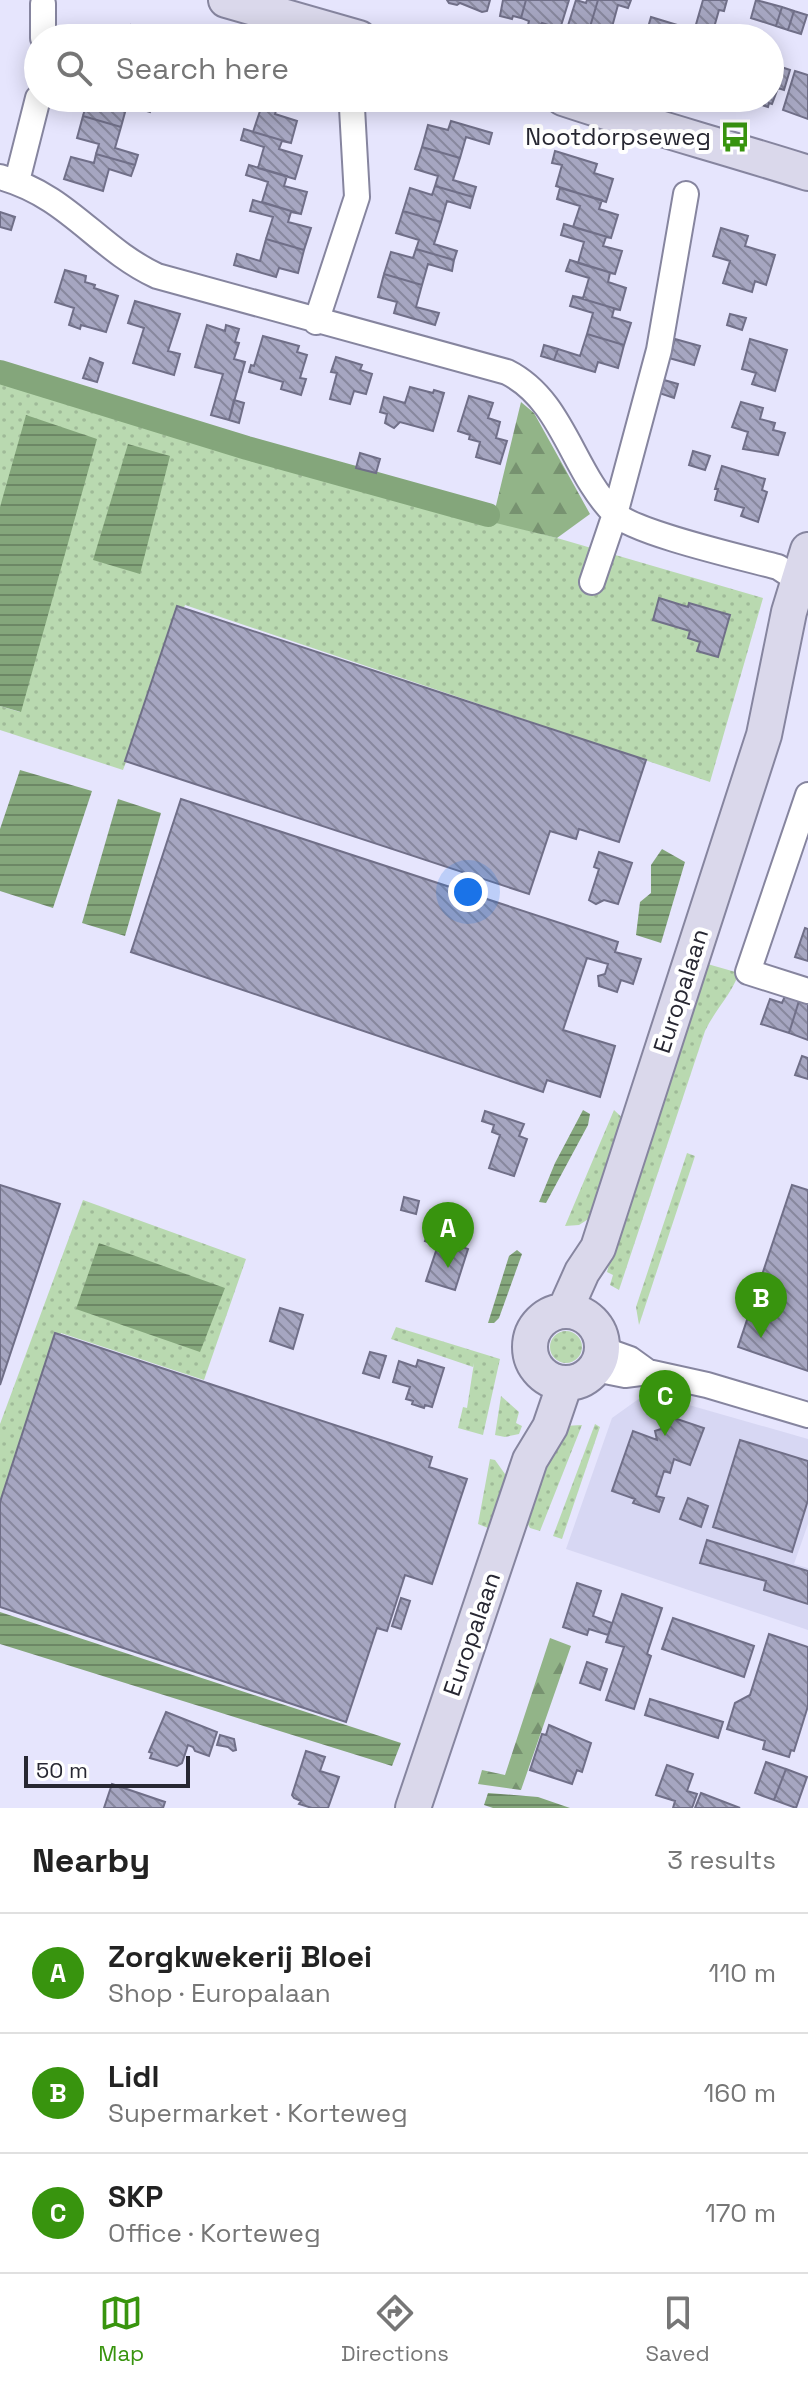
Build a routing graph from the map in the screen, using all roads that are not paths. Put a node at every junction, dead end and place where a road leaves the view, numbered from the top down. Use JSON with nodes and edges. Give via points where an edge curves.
{"nodes":[{"id":1,"x":226,"y":0,"type":"edge"},
{"id":2,"x":43,"y":4,"type":"dead end"},
{"id":3,"x":43,"y":24,"type":"edge"},
{"id":4,"x":310,"y":24,"type":"edge"},
{"id":5,"x":33,"y":112,"type":"edge"},
{"id":6,"x":352,"y":112,"type":"edge"},
{"id":7,"x":605,"y":112,"type":"edge"},
{"id":8,"x":653,"y":128,"type":"junction"},
{"id":9,"x":808,"y":173,"type":"edge"},
{"id":10,"x":8,"y":179,"type":"edge"},
{"id":11,"x":808,"y":191,"type":"edge"},
{"id":12,"x":686,"y":194,"type":"dead end"},
{"id":13,"x":316,"y":322,"type":"junction"},
{"id":14,"x":615,"y":514,"type":"junction"},
{"id":15,"x":805,"y":574,"type":"edge"},
{"id":16,"x":592,"y":582,"type":"dead end"},
{"id":17,"x":808,"y":632,"type":"edge"},
{"id":18,"x":764,"y":735,"type":"junction"},
{"id":19,"x":806,"y":809,"type":"edge"},
{"id":20,"x":808,"y":991,"type":"edge"},
{"id":21,"x":577,"y":1351,"type":"junction"},
{"id":22,"x":808,"y":1415,"type":"edge"},
{"id":23,"x":413,"y":1808,"type":"edge"}],
"edges":[{"from":1,"to":4,"type":"main road"},
{"from":2,"to":3,"type":"street"},
{"from":5,"to":10,"type":"street"},
{"from":6,"to":13,"type":"street","via":[[357,197]]},
{"from":7,"to":8,"type":"main road"},
{"from":8,"to":9,"type":"main road"},
{"from":8,"to":11,"type":"main road","via":[[711,159]]},
{"from":10,"to":13,"type":"street","via":[[44,193],[150,273]]},
{"from":12,"to":14,"type":"street","via":[[659,350]]},
{"from":13,"to":14,"type":"street","via":[[519,378],[542,398]]},
{"from":14,"to":15,"type":"street","via":[[640,528]]},
{"from":14,"to":16,"type":"street"},
{"from":15,"to":18,"type":"main road","name":"Europalaan"},
{"from":17,"to":18,"type":"main road","name":"Europalaan"},
{"from":18,"to":21,"type":"main road","name":"Europalaan","via":[[598,1248],[582,1272]]},
{"from":19,"to":20,"type":"street","via":[[748,972]]},
{"from":21,"to":22,"type":"street","via":[[625,1375],[648,1372]]},
{"from":21,"to":23,"type":"main road","name":"Europalaan","via":[[533,1421],[530,1460]]}]}
